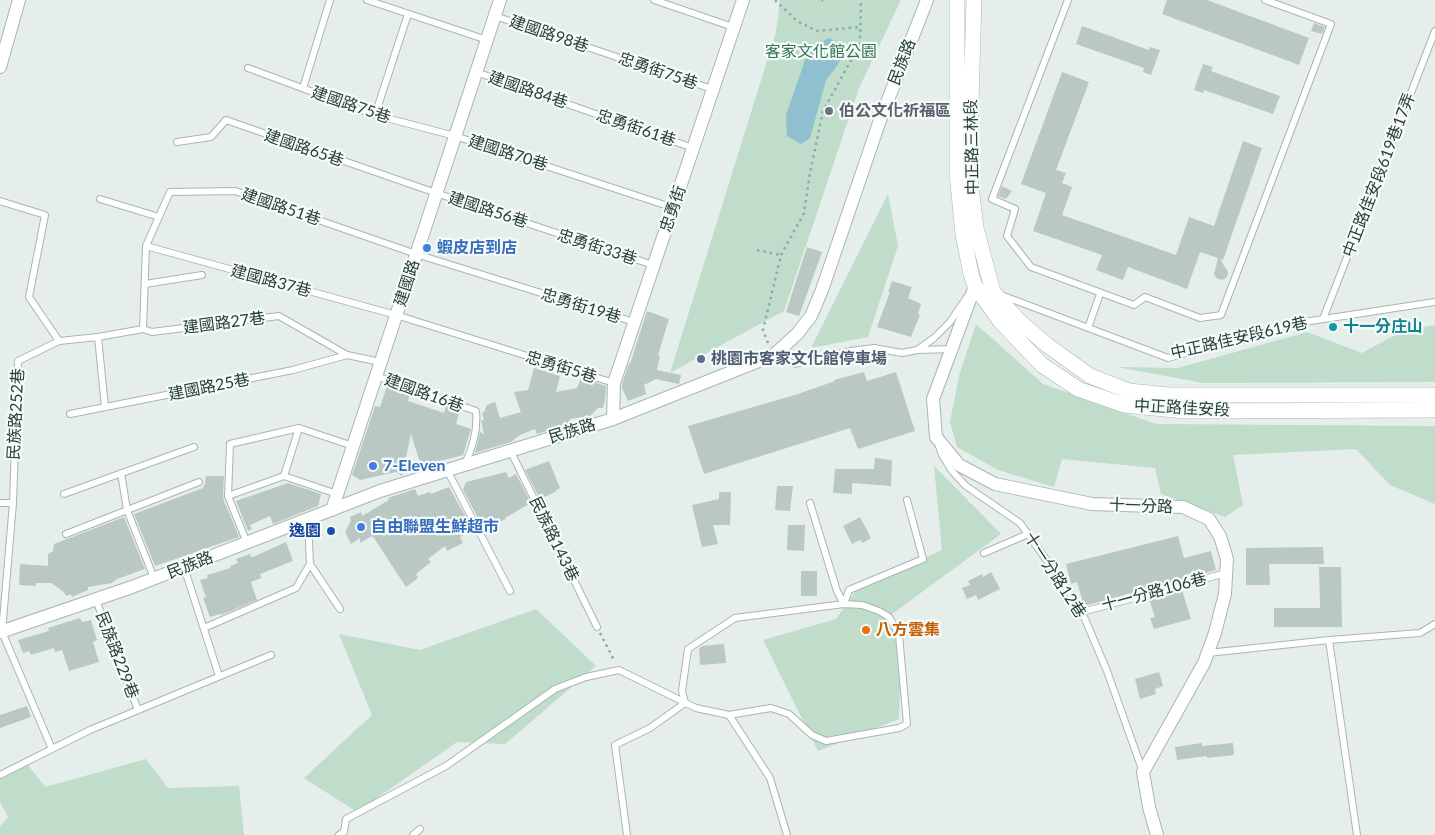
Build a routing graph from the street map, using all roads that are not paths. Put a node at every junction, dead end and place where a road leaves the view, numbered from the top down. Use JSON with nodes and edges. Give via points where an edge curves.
{"nodes":[{"id":1,"x":19,"y":0,"type":"edge"},
{"id":2,"x":330,"y":0,"type":"edge"},
{"id":3,"x":367,"y":0,"type":"edge"},
{"id":4,"x":500,"y":0,"type":"edge"},
{"id":5,"x":654,"y":0,"type":"edge"},
{"id":6,"x":743,"y":0,"type":"edge"},
{"id":7,"x":927,"y":0,"type":"edge"},
{"id":8,"x":957,"y":0,"type":"edge"},
{"id":9,"x":974,"y":0,"type":"edge"},
{"id":10,"x":1068,"y":0,"type":"edge"},
{"id":11,"x":1265,"y":0,"type":"edge"},
{"id":12,"x":408,"y":14,"type":"junction"},
{"id":13,"x":495,"y":16,"type":"junction"},
{"id":14,"x":733,"y":27,"type":"junction"},
{"id":15,"x":1435,"y":31,"type":"edge"},
{"id":16,"x":487,"y":40,"type":"junction"},
{"id":17,"x":604,"y":53,"type":"joint"},
{"id":18,"x":0,"y":66,"type":"edge"},
{"id":19,"x":248,"y":68,"type":"dead end"},
{"id":20,"x":476,"y":72,"type":"junction"},
{"id":21,"x":303,"y":88,"type":"junction"},
{"id":22,"x":712,"y":89,"type":"junction"},
{"id":23,"x":579,"y":108,"type":"joint"},
{"id":24,"x":375,"y":115,"type":"junction"},
{"id":25,"x":455,"y":136,"type":"junction"},
{"id":26,"x":177,"y":142,"type":"dead end"},
{"id":27,"x":694,"y":148,"type":"junction"},
{"id":28,"x":436,"y":193,"type":"junction"},
{"id":29,"x":100,"y":200,"type":"dead end"},
{"id":30,"x":0,"y":201,"type":"edge"},
{"id":31,"x":674,"y":208,"type":"junction"},
{"id":32,"x":159,"y":217,"type":"junction"},
{"id":33,"x":540,"y":228,"type":"joint"},
{"id":34,"x":146,"y":246,"type":"junction"},
{"id":35,"x":416,"y":254,"type":"junction"},
{"id":36,"x":654,"y":266,"type":"junction"},
{"id":37,"x":202,"y":274,"type":"dead end"},
{"id":38,"x":145,"y":284,"type":"junction"},
{"id":39,"x":975,"y":286,"type":"junction"},
{"id":40,"x":993,"y":292,"type":"junction"},
{"id":41,"x":1100,"y":294,"type":"junction"},
{"id":42,"x":1435,"y":302,"type":"edge"},
{"id":43,"x":396,"y":315,"type":"junction"},
{"id":44,"x":1323,"y":319,"type":"junction"},
{"id":45,"x":634,"y":322,"type":"junction"},
{"id":46,"x":1088,"y":328,"type":"junction"},
{"id":47,"x":143,"y":329,"type":"junction"},
{"id":48,"x":98,"y":337,"type":"junction"},
{"id":49,"x":58,"y":341,"type":"junction"},
{"id":50,"x":953,"y":349,"type":"junction"},
{"id":51,"x":508,"y":350,"type":"joint"},
{"id":52,"x":917,"y":350,"type":"junction"},
{"id":53,"x":346,"y":355,"type":"junction"},
{"id":54,"x":774,"y":356,"type":"junction"},
{"id":55,"x":380,"y":362,"type":"junction"},
{"id":56,"x":376,"y":376,"type":"junction"},
{"id":57,"x":614,"y":383,"type":"junction"},
{"id":58,"x":1435,"y":395,"type":"edge"},
{"id":59,"x":105,"y":407,"type":"junction"},
{"id":60,"x":1435,"y":410,"type":"edge"},
{"id":61,"x":70,"y":414,"type":"dead end"},
{"id":62,"x":613,"y":419,"type":"junction"},
{"id":63,"x":300,"y":428,"type":"junction"},
{"id":64,"x":936,"y":437,"type":"junction"},
{"id":65,"x":194,"y":446,"type":"dead end"},
{"id":66,"x":353,"y":446,"type":"junction"},
{"id":67,"x":510,"y":450,"type":"junction"},
{"id":68,"x":465,"y":464,"type":"junction"},
{"id":69,"x":447,"y":470,"type":"junction"},
{"id":70,"x":120,"y":473,"type":"junction"},
{"id":71,"x":284,"y":476,"type":"junction"},
{"id":72,"x":199,"y":482,"type":"dead end"},
{"id":73,"x":64,"y":494,"type":"dead end"},
{"id":74,"x":337,"y":494,"type":"junction"},
{"id":75,"x":228,"y":496,"type":"junction"},
{"id":76,"x":907,"y":500,"type":"dead end"},
{"id":77,"x":0,"y":502,"type":"edge"},
{"id":78,"x":13,"y":503,"type":"junction"},
{"id":79,"x":810,"y":503,"type":"dead end"},
{"id":80,"x":127,"y":510,"type":"junction"},
{"id":81,"x":332,"y":510,"type":"junction"},
{"id":82,"x":308,"y":519,"type":"junction"},
{"id":83,"x":66,"y":534,"type":"dead end"},
{"id":84,"x":1028,"y":534,"type":"junction"},
{"id":85,"x":247,"y":543,"type":"junction"},
{"id":86,"x":984,"y":554,"type":"dead end"},
{"id":87,"x":310,"y":564,"type":"junction"},
{"id":88,"x":184,"y":567,"type":"junction"},
{"id":89,"x":1226,"y":573,"type":"junction"},
{"id":90,"x":154,"y":578,"type":"junction"},
{"id":91,"x":510,"y":591,"type":"dead end"},
{"id":92,"x":96,"y":600,"type":"junction"},
{"id":93,"x":844,"y":604,"type":"junction"},
{"id":94,"x":340,"y":609,"type":"dead end"},
{"id":95,"x":1082,"y":612,"type":"junction"},
{"id":96,"x":1435,"y":624,"type":"edge"},
{"id":97,"x":597,"y":627,"type":"road end"},
{"id":98,"x":204,"y":628,"type":"junction"},
{"id":99,"x":1,"y":632,"type":"edge"},
{"id":100,"x":1330,"y":640,"type":"junction"},
{"id":101,"x":1208,"y":653,"type":"junction"},
{"id":102,"x":271,"y":655,"type":"dead end"},
{"id":103,"x":219,"y":676,"type":"junction"},
{"id":104,"x":685,"y":703,"type":"junction"},
{"id":105,"x":138,"y":710,"type":"junction"},
{"id":106,"x":729,"y":715,"type":"junction"},
{"id":107,"x":52,"y":749,"type":"junction"},
{"id":108,"x":1143,"y":772,"type":"junction"},
{"id":109,"x":0,"y":776,"type":"edge"},
{"id":110,"x":420,"y":829,"type":"dead end"},
{"id":111,"x":339,"y":835,"type":"edge"},
{"id":112,"x":412,"y":835,"type":"edge"},
{"id":113,"x":627,"y":835,"type":"edge"},
{"id":114,"x":787,"y":835,"type":"edge"},
{"id":115,"x":1158,"y":835,"type":"edge"},
{"id":116,"x":1357,"y":835,"type":"edge"}],
"edges":[{"from":1,"to":18,"type":"street"},
{"from":2,"to":21,"type":"lane"},
{"from":3,"to":12,"type":"lane"},
{"from":4,"to":13,"type":"street","name":"建國路"},
{"from":5,"to":14,"type":"lane"},
{"from":6,"to":14,"type":"street","name":"忠勇街"},
{"from":7,"to":54,"type":"street","name":"民族路","via":[[879,123],[811,316]]},
{"from":8,"to":39,"type":"main road","name":"中正路三林段","via":[[957,174],[963,234]]},
{"from":9,"to":40,"type":"main road","name":"中正路三林段","via":[[969,172],[976,228]]},
{"from":10,"to":41,"type":"lane","via":[[992,199],[1015,209],[1007,236],[1031,267]]},
{"from":11,"to":41,"type":"lane","via":[[1331,24],[1221,315],[1200,318],[1145,297],[1134,306]]},
{"from":12,"to":16,"type":"lane"},
{"from":12,"to":24,"type":"lane"},
{"from":13,"to":16,"type":"street","name":"建國路"},
{"from":13,"to":17,"type":"lane","name":"建國路98巷"},
{"from":14,"to":22,"type":"street","name":"忠勇街"},
{"from":15,"to":44,"type":"lane","name":"中正路佳安段619巷17弄"},
{"from":16,"to":20,"type":"street","name":"建國路"},
{"from":17,"to":22,"type":"lane","name":"忠勇街75巷"},
{"from":19,"to":21,"type":"lane","name":"建國路75巷"},
{"from":20,"to":23,"type":"lane","name":"建國路84巷"},
{"from":20,"to":25,"type":"street","name":"建國路"},
{"from":21,"to":24,"type":"lane","name":"建國路75巷"},
{"from":22,"to":27,"type":"street","name":"忠勇街"},
{"from":23,"to":27,"type":"lane","name":"忠勇街61巷"},
{"from":24,"to":25,"type":"lane","name":"建國路75巷"},
{"from":25,"to":28,"type":"street","name":"建國路"},
{"from":25,"to":31,"type":"lane","name":"建國路70巷"},
{"from":26,"to":28,"type":"lane","name":"建國路65巷","via":[[211,137],[226,120]]},
{"from":27,"to":31,"type":"street","name":"忠勇街"},
{"from":28,"to":33,"type":"lane","name":"建國路56巷"},
{"from":28,"to":35,"type":"street","name":"建國路"},
{"from":29,"to":32,"type":"lane"},
{"from":30,"to":49,"type":"lane","via":[[45,215],[29,297]]},
{"from":31,"to":36,"type":"street","name":"忠勇街"},
{"from":32,"to":34,"type":"lane","name":"建國路51巷"},
{"from":32,"to":35,"type":"lane","name":"建國路51巷","via":[[170,192],[234,191]]},
{"from":33,"to":36,"type":"lane","name":"忠勇街33巷"},
{"from":34,"to":38,"type":"lane"},
{"from":34,"to":43,"type":"lane","name":"建國路37巷"},
{"from":35,"to":43,"type":"street","name":"建國路"},
{"from":35,"to":45,"type":"lane","name":"忠勇街19巷"},
{"from":36,"to":45,"type":"street","name":"忠勇街"},
{"from":37,"to":38,"type":"lane"},
{"from":38,"to":47,"type":"lane"},
{"from":39,"to":40,"type":"lane","name":"中正路佳安段619巷"},
{"from":39,"to":50,"type":"street"},
{"from":39,"to":52,"type":"lane","via":[[950,322]]},
{"from":39,"to":60,"type":"main road","name":"中正路佳安段","via":[[1000,321],[1042,365],[1078,389],[1124,406],[1185,411]]},
{"from":40,"to":46,"type":"lane","name":"中正路佳安段619巷"},
{"from":40,"to":58,"type":"main road","name":"中正路佳安段","via":[[1047,345],[1090,376],[1129,391],[1168,395]]},
{"from":41,"to":46,"type":"lane"},
{"from":42,"to":44,"type":"lane","name":"中正路佳安段619巷"},
{"from":43,"to":51,"type":"lane","name":"建國路37巷"},
{"from":43,"to":55,"type":"street","name":"建國路"},
{"from":44,"to":46,"type":"lane","name":"中正路佳安段619巷","via":[[1291,324],[1168,358]]},
{"from":45,"to":57,"type":"street","name":"忠勇街"},
{"from":47,"to":48,"type":"lane","name":"建國路27巷"},
{"from":47,"to":53,"type":"lane","name":"建國路27巷","via":[[152,332],[279,316]]},
{"from":48,"to":49,"type":"lane","name":"建國路27巷"},
{"from":48,"to":59,"type":"lane"},
{"from":49,"to":78,"type":"lane","name":"民族路252巷","via":[[18,361]]},
{"from":50,"to":52,"type":"lane"},
{"from":50,"to":64,"type":"street","via":[[933,399]]},
{"from":51,"to":57,"type":"lane","name":"忠勇街5巷"},
{"from":52,"to":54,"type":"lane","via":[[902,353],[874,348],[794,364]]},
{"from":53,"to":55,"type":"lane","name":"建國路27巷"},
{"from":53,"to":59,"type":"lane","name":"建國路25巷","via":[[294,370]]},
{"from":54,"to":62,"type":"street","name":"民族路"},
{"from":55,"to":56,"type":"street","name":"建國路"},
{"from":56,"to":66,"type":"street","name":"建國路"},
{"from":56,"to":68,"type":"lane","name":"建國路16巷","via":[[476,411],[478,425]]},
{"from":57,"to":62,"type":"street","name":"忠勇街"},
{"from":59,"to":61,"type":"lane","name":"建國路25巷"},
{"from":62,"to":67,"type":"street","name":"民族路"},
{"from":63,"to":66,"type":"lane"},
{"from":63,"to":71,"type":"lane"},
{"from":63,"to":75,"type":"lane","via":[[230,444]]},
{"from":64,"to":84,"type":"lane","name":"十一分路12巷","via":[[942,455],[966,486],[1020,522]]},
{"from":64,"to":89,"type":"street","name":"十一分路","via":[[959,465],[995,484],[1092,504],[1183,507],[1210,519],[1228,559]]},
{"from":65,"to":70,"type":"lane"},
{"from":66,"to":74,"type":"street","name":"建國路"},
{"from":67,"to":68,"type":"street","name":"民族路"},
{"from":67,"to":97,"type":"lane","name":"民族路143巷"},
{"from":68,"to":69,"type":"street","name":"民族路"},
{"from":69,"to":81,"type":"street","name":"民族路"},
{"from":69,"to":91,"type":"lane"},
{"from":70,"to":73,"type":"lane"},
{"from":70,"to":80,"type":"lane"},
{"from":71,"to":74,"type":"lane"},
{"from":71,"to":75,"type":"lane"},
{"from":72,"to":80,"type":"lane"},
{"from":74,"to":81,"type":"street","name":"建國路"},
{"from":75,"to":85,"type":"lane"},
{"from":76,"to":93,"type":"lane","via":[[923,559],[849,590]]},
{"from":77,"to":78,"type":"lane"},
{"from":78,"to":99,"type":"lane","name":"民族路252巷"},
{"from":79,"to":93,"type":"lane"},
{"from":80,"to":83,"type":"lane"},
{"from":80,"to":90,"type":"lane"},
{"from":81,"to":82,"type":"street","name":"民族路"},
{"from":82,"to":85,"type":"street","name":"民族路"},
{"from":82,"to":87,"type":"lane"},
{"from":84,"to":86,"type":"lane"},
{"from":84,"to":95,"type":"lane","name":"十一分路12巷"},
{"from":85,"to":88,"type":"street","name":"民族路"},
{"from":87,"to":94,"type":"lane"},
{"from":87,"to":98,"type":"lane","via":[[296,588]]},
{"from":88,"to":90,"type":"street","name":"民族路"},
{"from":88,"to":98,"type":"lane"},
{"from":89,"to":95,"type":"lane","name":"十一分路106巷"},
{"from":89,"to":101,"type":"street","name":"十一分路","via":[[1225,594]]},
{"from":90,"to":92,"type":"street","name":"民族路"},
{"from":92,"to":99,"type":"street","name":"民族路"},
{"from":92,"to":105,"type":"lane","name":"民族路229巷"},
{"from":93,"to":104,"type":"lane","via":[[735,618],[688,649],[682,691]]},
{"from":93,"to":106,"type":"lane","via":[[862,605],[879,611],[894,625],[899,636],[907,724],[826,741],[812,736],[788,714],[771,708]]},
{"from":95,"to":108,"type":"lane","name":"十一分路12巷"},
{"from":96,"to":100,"type":"lane","via":[[1420,633]]},
{"from":98,"to":103,"type":"lane"},
{"from":99,"to":107,"type":"lane"},
{"from":100,"to":101,"type":"lane"},
{"from":100,"to":116,"type":"lane"},
{"from":101,"to":108,"type":"street","name":"十一分路"},
{"from":102,"to":103,"type":"lane"},
{"from":103,"to":105,"type":"lane"},
{"from":104,"to":106,"type":"lane"},
{"from":104,"to":111,"type":"lane","via":[[619,670],[586,677],[555,689],[446,766],[346,819],[344,832]]},
{"from":104,"to":113,"type":"lane","via":[[650,728],[615,744]]},
{"from":105,"to":107,"type":"lane"},
{"from":106,"to":114,"type":"lane","via":[[770,778]]},
{"from":107,"to":109,"type":"lane"},
{"from":108,"to":115,"type":"street"},
{"from":110,"to":112,"type":"lane"}]}
